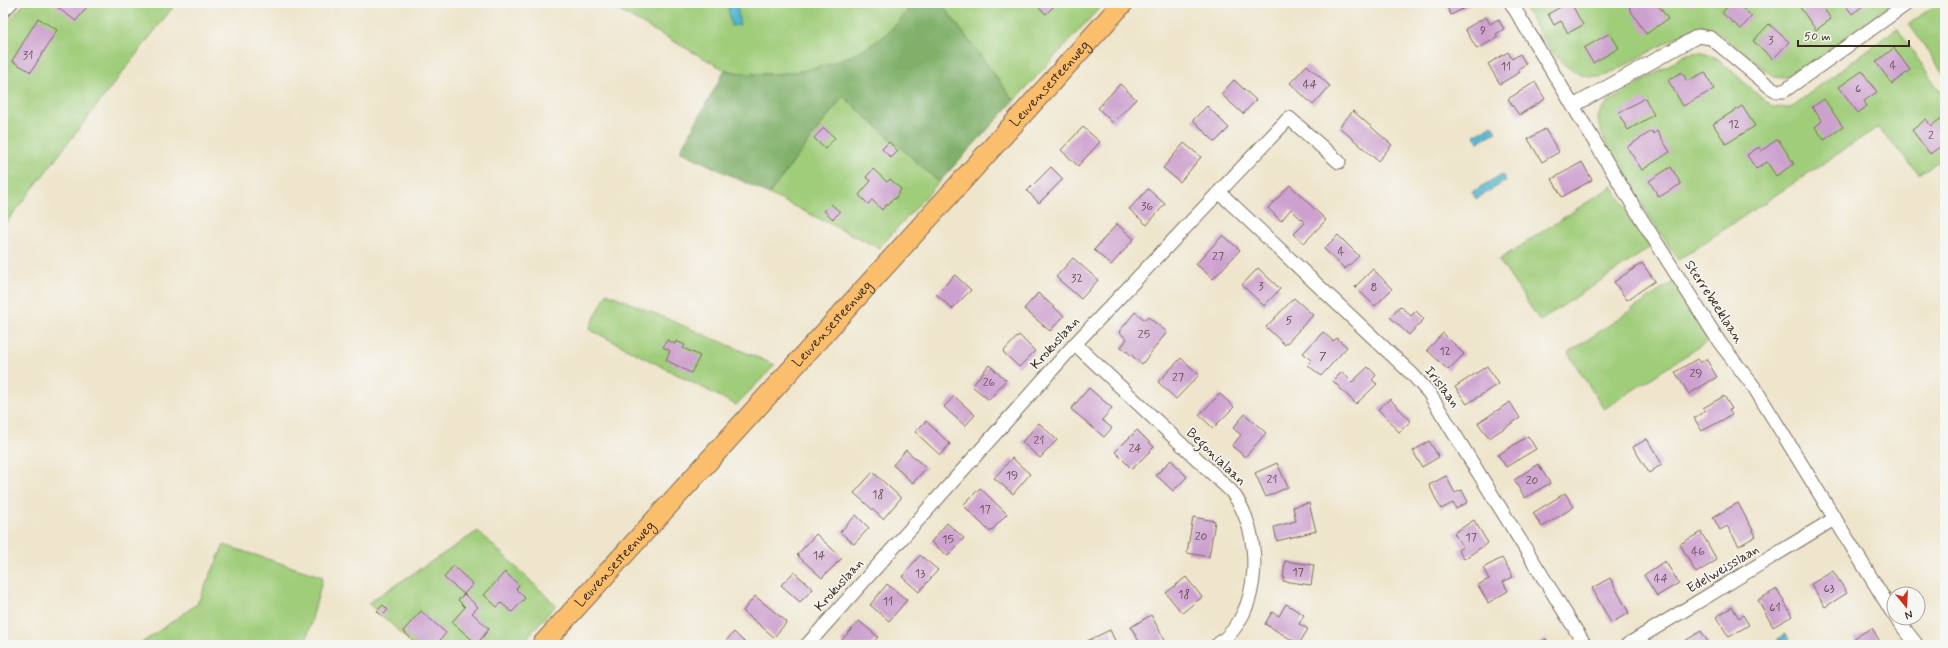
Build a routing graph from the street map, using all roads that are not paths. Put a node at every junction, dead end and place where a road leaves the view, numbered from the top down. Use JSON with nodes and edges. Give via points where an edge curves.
{"nodes":[{"id":1,"x":11,"y":3,"type":"edge"},
{"id":2,"x":1123,"y":3,"type":"edge"},
{"id":3,"x":1511,"y":3,"type":"edge"},
{"id":4,"x":1908,"y":3,"type":"edge"},
{"id":5,"x":3,"y":12,"type":"edge"},
{"id":6,"x":1573,"y":106,"type":"junction"},
{"id":7,"x":1339,"y":162,"type":"dead end"},
{"id":8,"x":1220,"y":193,"type":"junction"},
{"id":9,"x":1075,"y":344,"type":"junction"},
{"id":10,"x":1834,"y":520,"type":"junction"},
{"id":11,"x":1886,"y":602,"type":"edge"},
{"id":12,"x":1902,"y":626,"type":"edge"},
{"id":13,"x":542,"y":645,"type":"edge"},
{"id":14,"x":807,"y":645,"type":"edge"},
{"id":15,"x":1217,"y":645,"type":"edge"},
{"id":16,"x":1585,"y":645,"type":"edge"},
{"id":17,"x":1627,"y":645,"type":"edge"},
{"id":18,"x":1917,"y":645,"type":"edge"}],
"edges":[{"from":1,"to":5,"type":"street"},
{"from":2,"to":13,"type":"main road","name":"Leuvensesteenweg"},
{"from":3,"to":6,"type":"street","name":"Sterrebeeklaan"},
{"from":4,"to":6,"type":"street","via":[[1784,91],[1770,87],[1711,38],[1698,36]]},
{"from":6,"to":10,"type":"street","name":"Sterrebeeklaan","via":[[1720,343],[1754,387]]},
{"from":7,"to":8,"type":"street","name":"Krokuslaan","via":[[1290,118]]},
{"from":8,"to":9,"type":"street","name":"Krokuslaan"},
{"from":8,"to":16,"type":"street","name":"Irislaan","via":[[1429,393]]},
{"from":9,"to":14,"type":"street","name":"Krokuslaan"},
{"from":9,"to":15,"type":"street","name":"Begonialaan","via":[[1231,491],[1243,511],[1254,553],[1252,583],[1236,626]]},
{"from":10,"to":11,"type":"street","name":"Sterrebeeklaan"},
{"from":10,"to":17,"type":"street","name":"Edelweisslaan"},
{"from":12,"to":18,"type":"street"}]}
